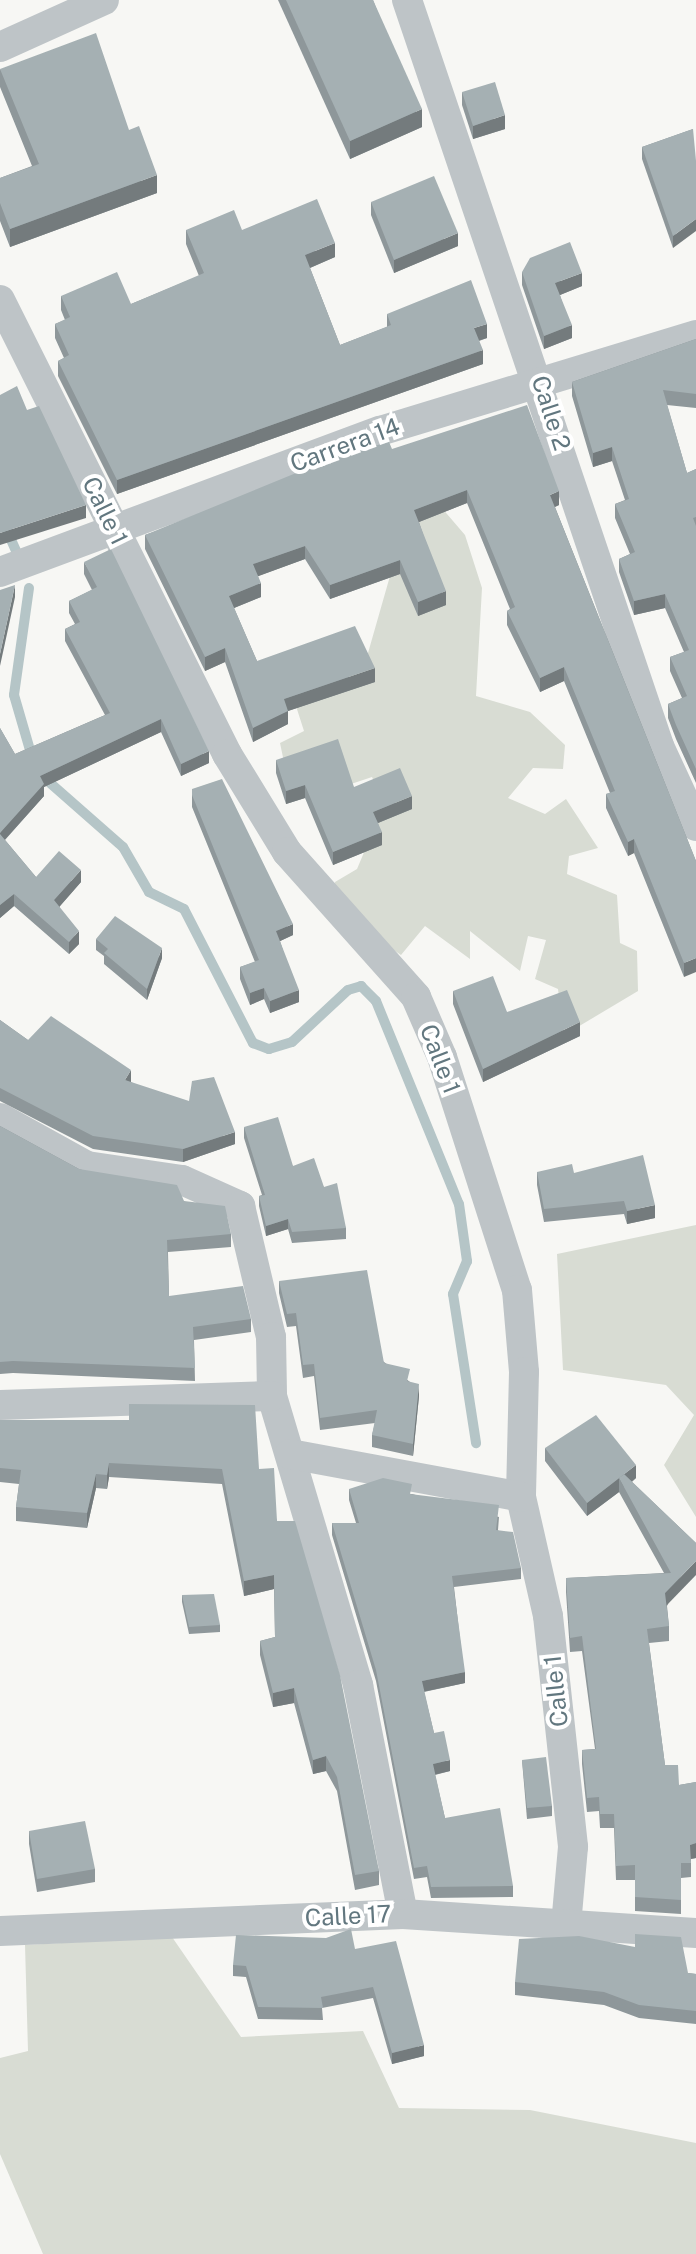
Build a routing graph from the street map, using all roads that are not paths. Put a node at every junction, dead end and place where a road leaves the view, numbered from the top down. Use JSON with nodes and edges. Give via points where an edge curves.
{"nodes":[{"id":1,"x":104,"y":0,"type":"edge"},
{"id":2,"x":407,"y":0,"type":"edge"},
{"id":3,"x":0,"y":47,"type":"edge"},
{"id":4,"x":0,"y":300,"type":"edge"},
{"id":5,"x":696,"y":335,"type":"edge"},
{"id":6,"x":541,"y":381,"type":"junction"},
{"id":7,"x":117,"y":534,"type":"junction"},
{"id":8,"x":0,"y":572,"type":"edge"},
{"id":9,"x":696,"y":826,"type":"edge"},
{"id":10,"x":0,"y":1118,"type":"edge"},
{"id":11,"x":272,"y":1396,"type":"junction"},
{"id":12,"x":0,"y":1405,"type":"edge"},
{"id":13,"x":290,"y":1454,"type":"junction"},
{"id":14,"x":521,"y":1497,"type":"junction"},
{"id":15,"x":403,"y":1914,"type":"junction"},
{"id":16,"x":566,"y":1926,"type":"junction"},
{"id":17,"x":0,"y":1931,"type":"edge"},
{"id":18,"x":696,"y":1933,"type":"edge"}],
"edges":[{"from":1,"to":3,"type":"street"},
{"from":2,"to":6,"type":"street","name":"Calle 2"},
{"from":4,"to":7,"type":"street","name":"Calle 1"},
{"from":5,"to":6,"type":"street","name":"Carrera 14"},
{"from":6,"to":7,"type":"street","name":"Carrera 14","via":[[380,431]]},
{"from":6,"to":9,"type":"street","name":"Calle 2","via":[[659,746]]},
{"from":7,"to":8,"type":"street","name":"Carrera 14"},
{"from":7,"to":14,"type":"street","name":"Calle 1","via":[[170,647],[279,839],[331,907],[378,946],[406,985],[442,1057],[517,1290],[524,1372]]},
{"from":10,"to":11,"type":"street","via":[[87,1166],[182,1180],[240,1206],[271,1337]]},
{"from":11,"to":12,"type":"street"},
{"from":11,"to":13,"type":"street"},
{"from":13,"to":14,"type":"street"},
{"from":13,"to":15,"type":"street","via":[[358,1685]]},
{"from":14,"to":16,"type":"street","name":"Calle 1","via":[[548,1616],[573,1847]]},
{"from":15,"to":16,"type":"street","name":"Calle 17"},
{"from":15,"to":17,"type":"street","name":"Calle 17"},
{"from":16,"to":18,"type":"street","name":"Calle 17"}]}
